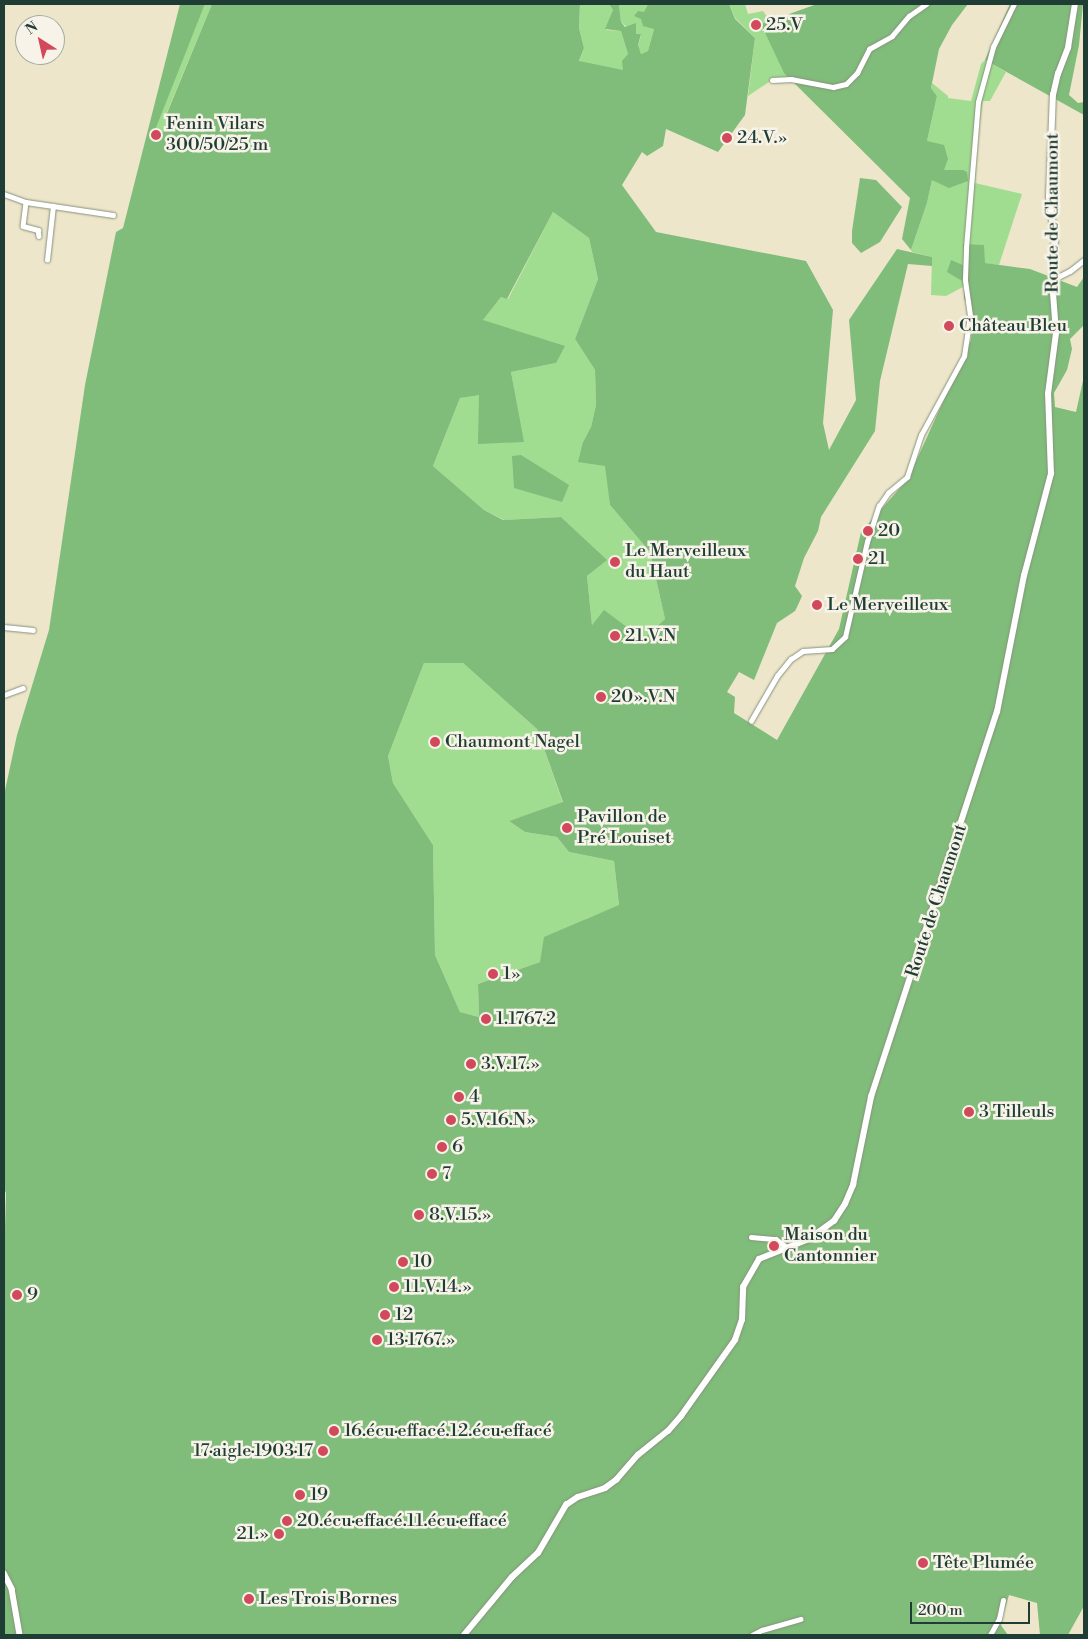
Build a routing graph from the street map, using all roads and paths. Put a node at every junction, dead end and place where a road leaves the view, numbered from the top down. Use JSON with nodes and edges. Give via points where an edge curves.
{"nodes":[{"id":1,"x":926,"y":4,"type":"edge"},
{"id":2,"x":1014,"y":4,"type":"edge"},
{"id":3,"x":1075,"y":4,"type":"edge"},
{"id":4,"x":772,"y":80,"type":"dead end"},
{"id":5,"x":4,"y":194,"type":"edge"},
{"id":6,"x":26,"y":202,"type":"junction"},
{"id":7,"x":53,"y":206,"type":"junction"},
{"id":8,"x":113,"y":215,"type":"dead end"},
{"id":9,"x":39,"y":236,"type":"dead end"},
{"id":10,"x":47,"y":260,"type":"dead end"},
{"id":11,"x":1084,"y":260,"type":"edge"},
{"id":12,"x":1052,"y":280,"type":"junction"},
{"id":13,"x":4,"y":627,"type":"edge"},
{"id":14,"x":33,"y":630,"type":"dead end"},
{"id":15,"x":23,"y":688,"type":"dead end"},
{"id":16,"x":4,"y":695,"type":"edge"},
{"id":17,"x":752,"y":721,"type":"dead end"},
{"id":18,"x":751,"y":1238,"type":"dead end"},
{"id":19,"x":788,"y":1248,"type":"junction"},
{"id":20,"x":4,"y":1573,"type":"edge"},
{"id":21,"x":1004,"y":1600,"type":"dead end"},
{"id":22,"x":800,"y":1619,"type":"dead end"},
{"id":23,"x":20,"y":1635,"type":"edge"},
{"id":24,"x":464,"y":1635,"type":"edge"},
{"id":25,"x":752,"y":1635,"type":"edge"},
{"id":26,"x":990,"y":1635,"type":"edge"}],
"edges":[{"from":1,"to":4,"type":"street","via":[[909,16],[892,36],[869,49],[855,77],[846,84],[838,87],[791,79]]},
{"from":2,"to":17,"type":"street","via":[[993,47],[978,102],[966,248],[965,278],[970,316],[964,356],[921,435],[907,477],[888,493],[879,506],[867,542],[845,637],[832,648],[803,651],[791,659],[777,676]]},
{"from":3,"to":12,"type":"street","name":"Route de Chaumont","via":[[1068,48],[1054,95],[1049,197],[1056,247]]},
{"from":5,"to":6,"type":"street"},
{"from":6,"to":7,"type":"street"},
{"from":6,"to":9,"type":"street","via":[[23,226],[38,230]]},
{"from":7,"to":8,"type":"street"},
{"from":7,"to":10,"type":"street"},
{"from":11,"to":12,"type":"street"},
{"from":12,"to":19,"type":"street","name":"Route de Chaumont","via":[[1056,333],[1048,394],[1051,474],[1024,576],[997,712],[871,1097],[853,1185],[834,1221],[809,1239]]},
{"from":13,"to":14,"type":"street"},
{"from":15,"to":16,"type":"street"},
{"from":18,"to":19,"type":"street","via":[[776,1239]]},
{"from":19,"to":24,"type":"street","name":"Route de Chaumont","via":[[762,1256],[755,1264],[743,1287],[741,1326],[681,1416],[611,1484],[566,1505],[543,1546],[512,1577]]},
{"from":20,"to":23,"type":"street","via":[[12,1589]]},
{"from":21,"to":26,"type":"street"},
{"from":22,"to":25,"type":"street"}]}
